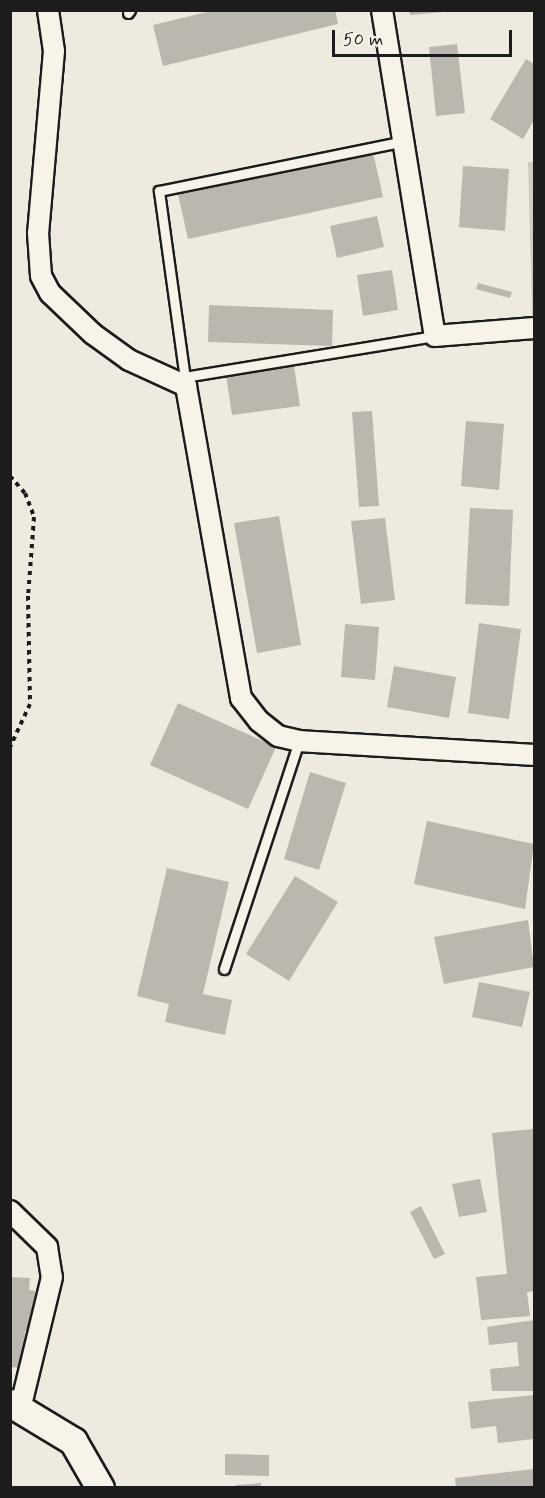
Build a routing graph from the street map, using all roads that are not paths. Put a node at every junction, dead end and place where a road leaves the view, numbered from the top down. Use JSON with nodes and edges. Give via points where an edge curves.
{"nodes":[{"id":1,"x":48,"y":10,"type":"edge"},
{"id":2,"x":382,"y":10,"type":"edge"},
{"id":3,"x":404,"y":141,"type":"junction"},
{"id":4,"x":534,"y":328,"type":"edge"},
{"id":5,"x":435,"y":336,"type":"junction"},
{"id":6,"x":185,"y":382,"type":"junction"},
{"id":7,"x":299,"y":741,"type":"junction"},
{"id":8,"x":534,"y":755,"type":"edge"},
{"id":9,"x":224,"y":969,"type":"dead end"},
{"id":10,"x":10,"y":1211,"type":"edge"},
{"id":11,"x":15,"y":1406,"type":"edge"},
{"id":12,"x":100,"y":1488,"type":"edge"}],
"edges":[{"from":1,"to":6,"type":"street","via":[[54,51],[38,233],[41,276],[50,293],[93,334],[129,360]]},
{"from":2,"to":3,"type":"street"},
{"from":3,"to":5,"type":"street"},
{"from":3,"to":6,"type":"lane","via":[[159,191]]},
{"from":4,"to":5,"type":"street"},
{"from":5,"to":6,"type":"lane"},
{"from":6,"to":7,"type":"street","via":[[241,698],[259,721],[278,736]]},
{"from":7,"to":8,"type":"street"},
{"from":7,"to":9,"type":"lane"},
{"from":10,"to":11,"type":"street","via":[[47,1247],[52,1277]]},
{"from":11,"to":12,"type":"street","via":[[73,1441]]}]}
